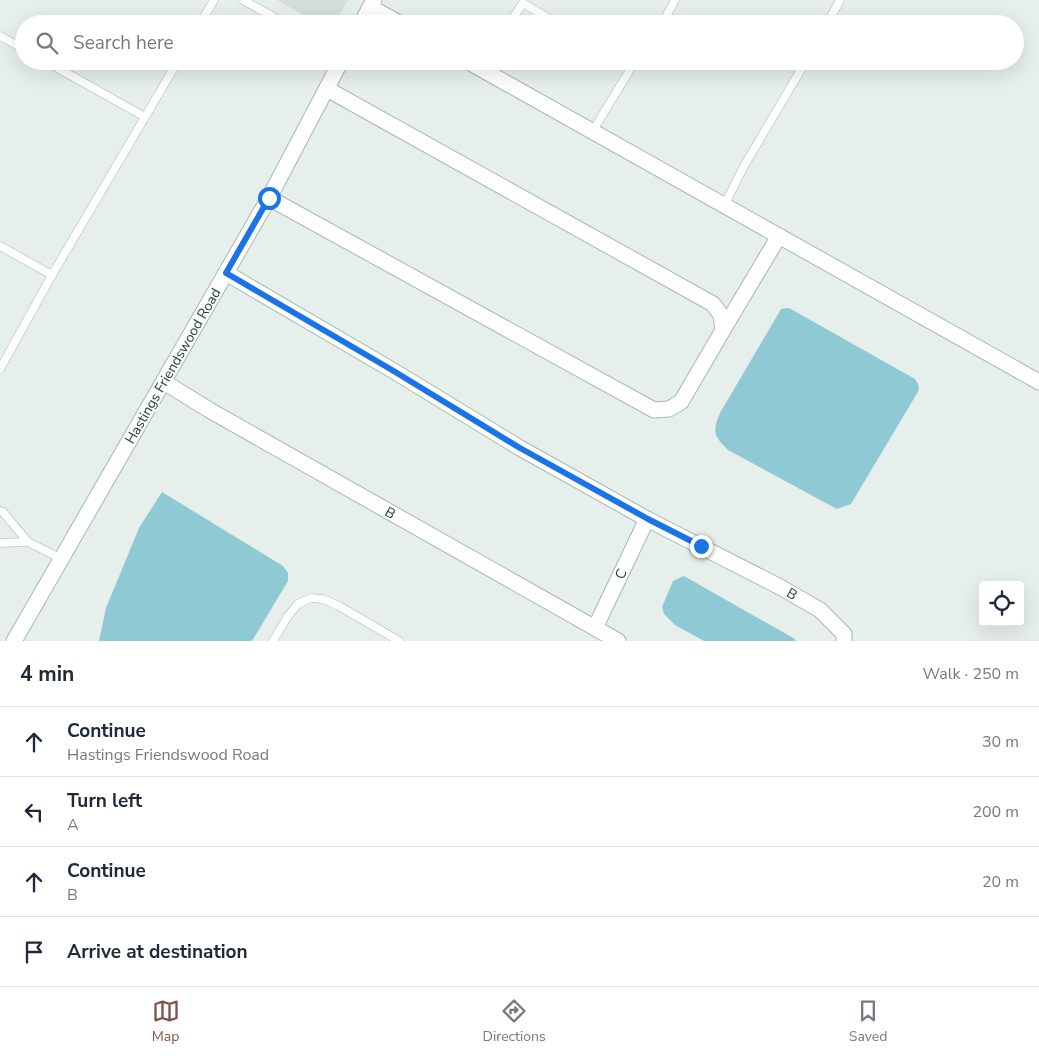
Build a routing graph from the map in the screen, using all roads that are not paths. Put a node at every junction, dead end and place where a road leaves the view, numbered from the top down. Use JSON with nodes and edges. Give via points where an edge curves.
{"nodes":[{"id":1,"x":214,"y":0,"type":"edge"},
{"id":2,"x":242,"y":0,"type":"edge"},
{"id":3,"x":675,"y":0,"type":"edge"},
{"id":4,"x":840,"y":0,"type":"edge"},
{"id":5,"x":372,"y":3,"type":"edge"},
{"id":6,"x":205,"y":15,"type":"edge"},
{"id":7,"x":270,"y":15,"type":"edge"},
{"id":8,"x":366,"y":15,"type":"edge"},
{"id":9,"x":388,"y":15,"type":"edge"},
{"id":10,"x":515,"y":15,"type":"edge"},
{"id":11,"x":543,"y":15,"type":"edge"},
{"id":12,"x":667,"y":15,"type":"edge"},
{"id":13,"x":832,"y":15,"type":"edge"},
{"id":14,"x":0,"y":36,"type":"edge"},
{"id":15,"x":15,"y":44,"type":"edge"},
{"id":16,"x":61,"y":70,"type":"edge"},
{"id":17,"x":173,"y":70,"type":"edge"},
{"id":18,"x":336,"y":70,"type":"edge"},
{"id":19,"x":491,"y":70,"type":"edge"},
{"id":20,"x":630,"y":70,"type":"edge"},
{"id":21,"x":801,"y":70,"type":"edge"},
{"id":22,"x":326,"y":89,"type":"junction"},
{"id":23,"x":145,"y":117,"type":"junction"},
{"id":24,"x":592,"y":132,"type":"junction"},
{"id":25,"x":269,"y":198,"type":"junction"},
{"id":26,"x":724,"y":206,"type":"junction"},
{"id":27,"x":779,"y":236,"type":"junction"},
{"id":28,"x":0,"y":246,"type":"edge"},
{"id":29,"x":226,"y":273,"type":"junction"},
{"id":30,"x":52,"y":275,"type":"junction"},
{"id":31,"x":723,"y":330,"type":"junction"},
{"id":32,"x":0,"y":369,"type":"edge"},
{"id":33,"x":164,"y":382,"type":"junction"},
{"id":34,"x":1039,"y":382,"type":"edge"},
{"id":35,"x":0,"y":511,"type":"edge"},
{"id":36,"x":648,"y":519,"type":"junction"},
{"id":37,"x":28,"y":542,"type":"junction"},
{"id":38,"x":0,"y":543,"type":"edge"},
{"id":39,"x":62,"y":559,"type":"junction"},
{"id":40,"x":595,"y":628,"type":"junction"},
{"id":41,"x":14,"y":641,"type":"edge"},
{"id":42,"x":273,"y":641,"type":"edge"},
{"id":43,"x":399,"y":641,"type":"edge"},
{"id":44,"x":618,"y":641,"type":"edge"},
{"id":45,"x":844,"y":641,"type":"edge"}],
"edges":[{"from":1,"to":6,"type":"lane"},
{"from":2,"to":7,"type":"lane"},
{"from":3,"to":12,"type":"lane"},
{"from":4,"to":13,"type":"lane"},
{"from":5,"to":8,"type":"street"},
{"from":5,"to":9,"type":"street"},
{"from":10,"to":11,"type":"lane","via":[[523,3]]},
{"from":14,"to":15,"type":"lane"},
{"from":16,"to":23,"type":"lane"},
{"from":17,"to":23,"type":"lane"},
{"from":18,"to":22,"type":"street","name":"Hastings Friendswood Road"},
{"from":19,"to":24,"type":"street"},
{"from":20,"to":24,"type":"lane"},
{"from":21,"to":26,"type":"lane"},
{"from":22,"to":25,"type":"street","name":"Hastings Friendswood Road"},
{"from":22,"to":31,"type":"street","via":[[713,304],[722,315]]},
{"from":23,"to":30,"type":"lane"},
{"from":24,"to":26,"type":"street"},
{"from":25,"to":29,"type":"street","name":"Hastings Friendswood Road"},
{"from":25,"to":31,"type":"street","via":[[654,410],[681,402]]},
{"from":26,"to":27,"type":"street"},
{"from":27,"to":31,"type":"street"},
{"from":27,"to":34,"type":"street"},
{"from":28,"to":30,"type":"lane"},
{"from":29,"to":33,"type":"street","name":"Hastings Friendswood Road"},
{"from":29,"to":36,"type":"street","name":"B","via":[[520,448]]},
{"from":30,"to":32,"type":"lane"},
{"from":33,"to":39,"type":"street","name":"Hastings Friendswood Road"},
{"from":33,"to":40,"type":"street","name":"B"},
{"from":35,"to":37,"type":"lane"},
{"from":36,"to":40,"type":"street","name":"C"},
{"from":36,"to":45,"type":"street","name":"B","via":[[820,610],[844,634]]},
{"from":37,"to":38,"type":"lane"},
{"from":37,"to":39,"type":"lane"},
{"from":39,"to":41,"type":"street","name":"Hastings Friendswood Road"},
{"from":40,"to":44,"type":"street","name":"B"},
{"from":42,"to":43,"type":"lane","via":[[298,604],[311,598],[339,606]]}]}
